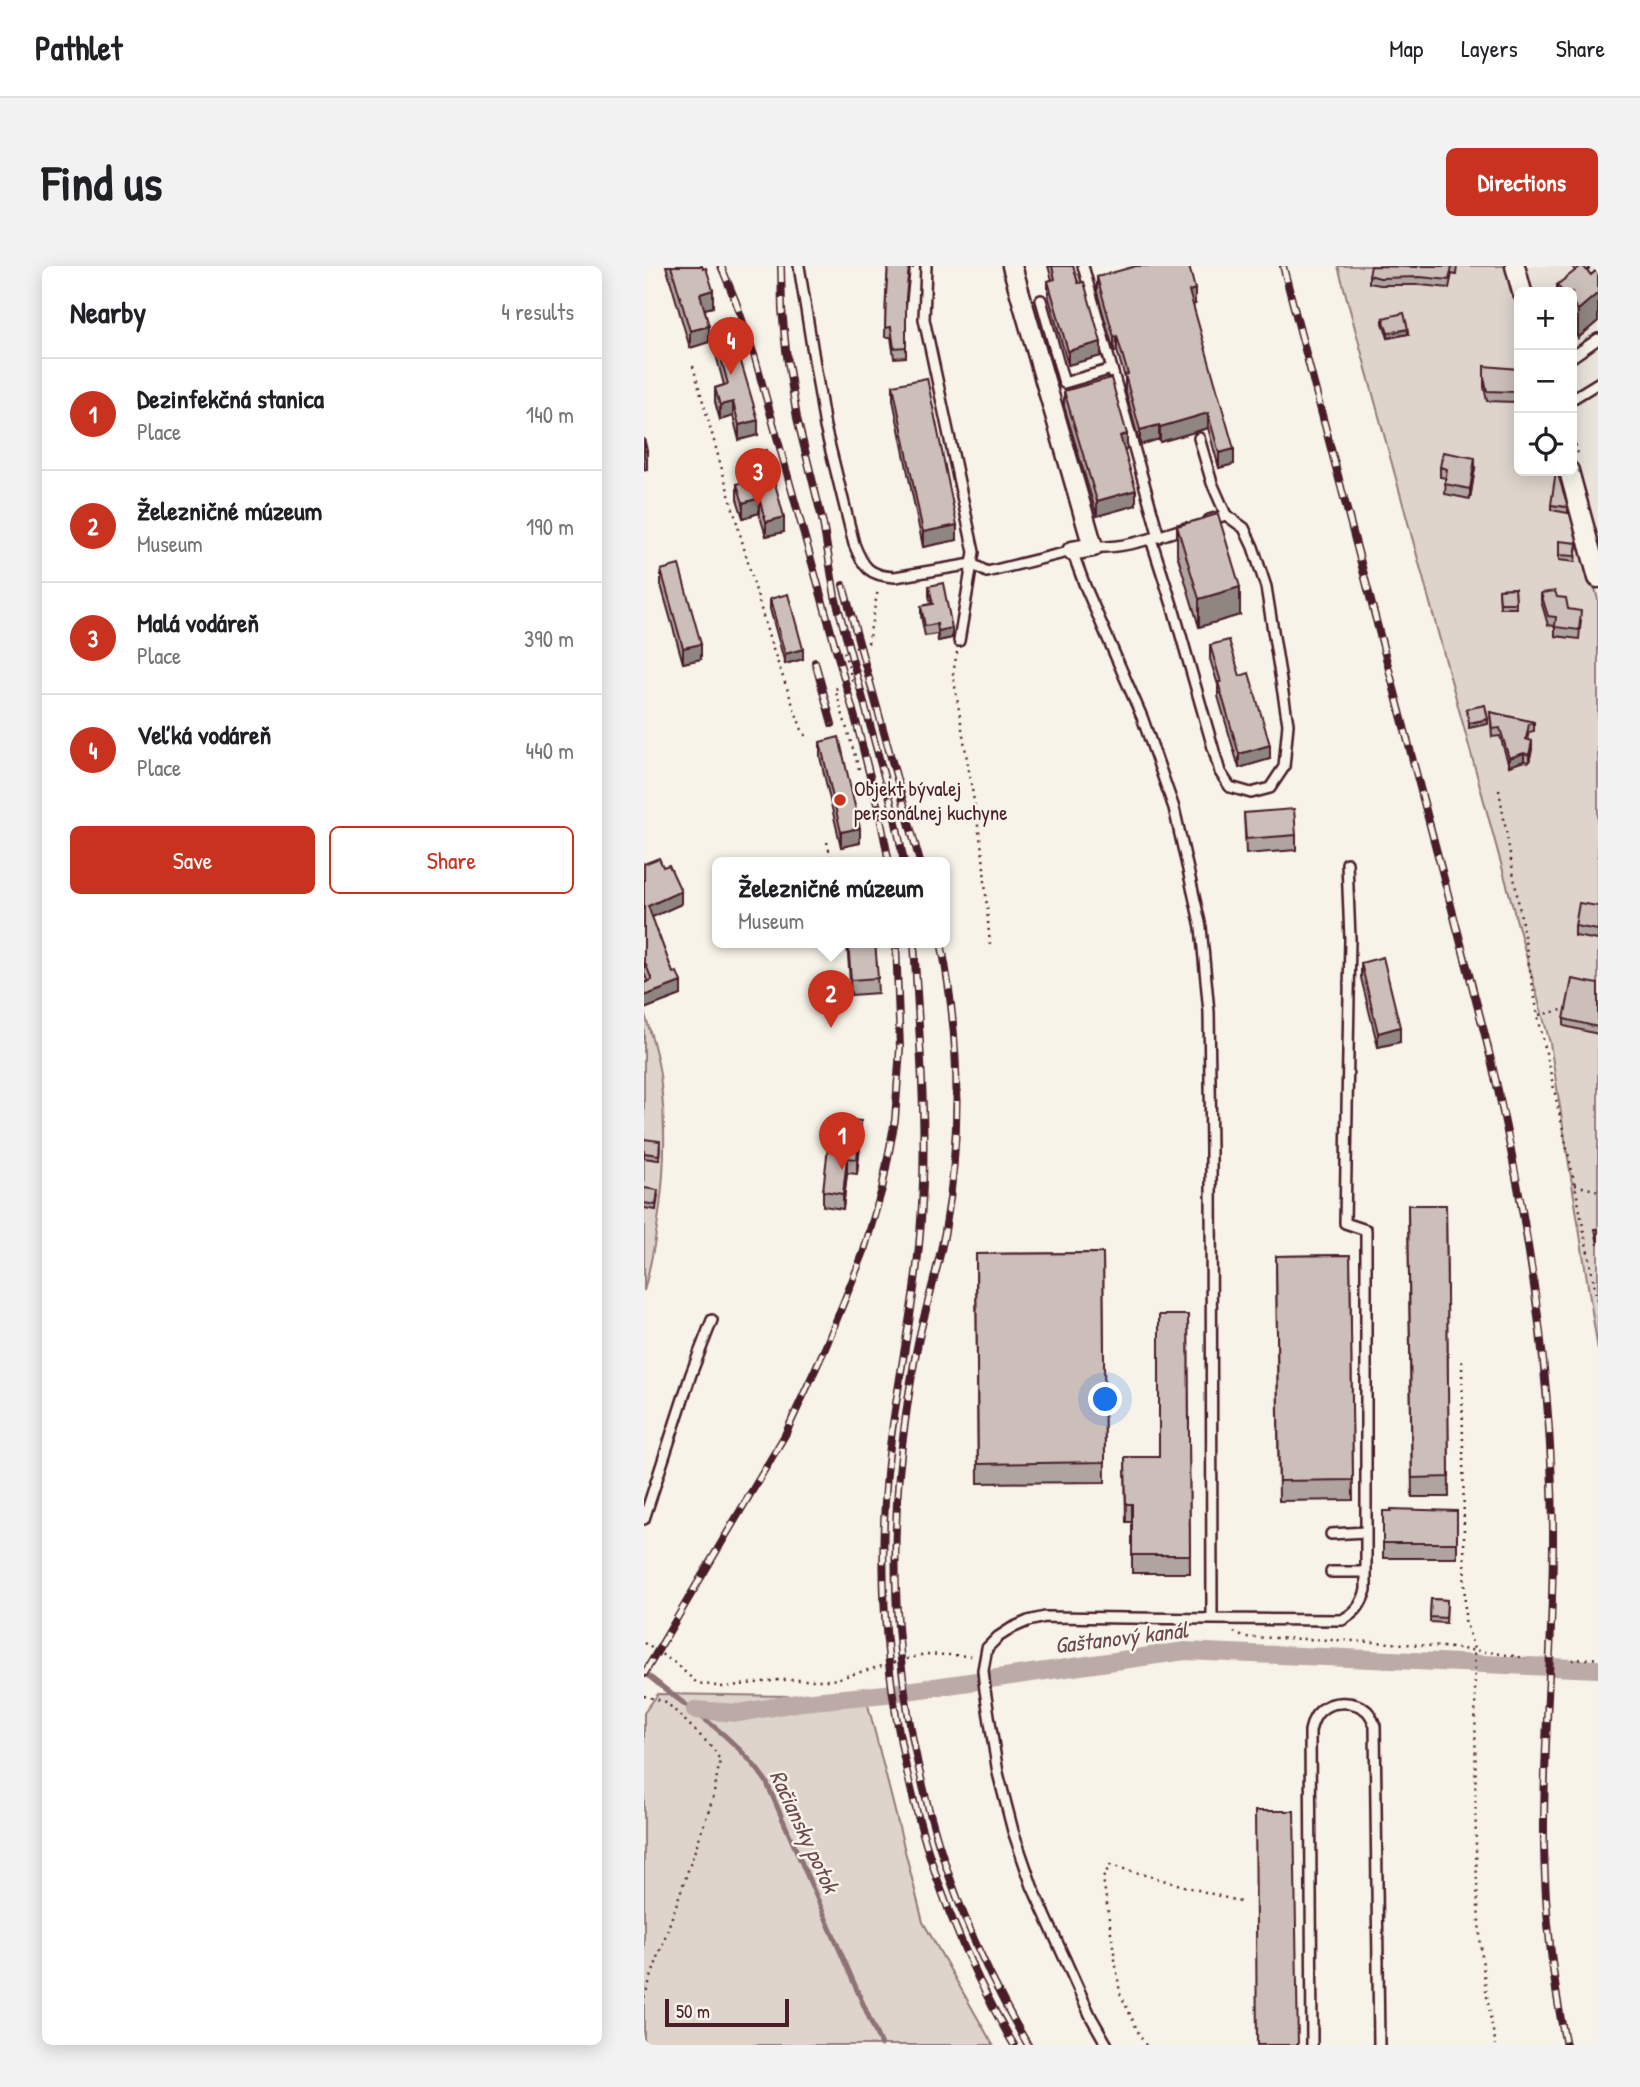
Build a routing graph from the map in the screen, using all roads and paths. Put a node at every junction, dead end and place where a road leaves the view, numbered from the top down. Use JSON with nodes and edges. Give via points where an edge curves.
{"nodes":[{"id":1,"x":799,"y":266,"type":"edge"},
{"id":2,"x":926,"y":266,"type":"edge"},
{"id":3,"x":1012,"y":266,"type":"edge"},
{"id":4,"x":1083,"y":266,"type":"edge"},
{"id":5,"x":1515,"y":266,"type":"edge"},
{"id":6,"x":1521,"y":287,"type":"edge"},
{"id":7,"x":1041,"y":300,"type":"dead end"},
{"id":8,"x":1598,"y":339,"type":"edge"},
{"id":9,"x":1577,"y":354,"type":"edge"},
{"id":10,"x":693,"y":366,"type":"dead end"},
{"id":11,"x":1112,"y":369,"type":"junction"},
{"id":12,"x":1598,"y":383,"type":"edge"},
{"id":13,"x":1577,"y":397,"type":"edge"},
{"id":14,"x":1199,"y":438,"type":"dead end"},
{"id":15,"x":1571,"y":476,"type":"edge"},
{"id":16,"x":1226,"y":515,"type":"junction"},
{"id":17,"x":1204,"y":522,"type":"edge"},
{"id":18,"x":1192,"y":526,"type":"edge"},
{"id":19,"x":1155,"y":538,"type":"junction"},
{"id":20,"x":1093,"y":547,"type":"junction"},
{"id":21,"x":1072,"y":551,"type":"junction"},
{"id":22,"x":972,"y":564,"type":"junction"},
{"id":23,"x":878,"y":575,"type":"junction"},
{"id":24,"x":1598,"y":578,"type":"edge"},
{"id":25,"x":959,"y":641,"type":"joint"},
{"id":26,"x":809,"y":739,"type":"dead end"},
{"id":27,"x":859,"y":769,"type":"dead end"},
{"id":28,"x":1499,"y":790,"type":"dead end"},
{"id":29,"x":827,"y":842,"type":"dead end"},
{"id":30,"x":831,"y":857,"type":"edge"},
{"id":31,"x":1347,"y":863,"type":"dead end"},
{"id":32,"x":990,"y":947,"type":"dead end"},
{"id":33,"x":1574,"y":1009,"type":"edge"},
{"id":34,"x":1538,"y":1016,"type":"junction"},
{"id":35,"x":1576,"y":1185,"type":"junction"},
{"id":36,"x":1598,"y":1191,"type":"edge"},
{"id":37,"x":1597,"y":1298,"type":"edge"},
{"id":38,"x":1598,"y":1305,"type":"edge"},
{"id":39,"x":712,"y":1320,"type":"dead end"},
{"id":40,"x":1462,"y":1361,"type":"dead end"},
{"id":41,"x":644,"y":1519,"type":"edge"},
{"id":42,"x":1366,"y":1532,"type":"junction"},
{"id":43,"x":1331,"y":1534,"type":"dead end"},
{"id":44,"x":1331,"y":1572,"type":"dead end"},
{"id":45,"x":1366,"y":1572,"type":"junction"},
{"id":46,"x":1215,"y":1620,"type":"junction"},
{"id":47,"x":644,"y":1643,"type":"edge"},
{"id":48,"x":1475,"y":1649,"type":"junction"},
{"id":49,"x":985,"y":1657,"type":"junction"},
{"id":50,"x":1526,"y":1658,"type":"dead end"},
{"id":51,"x":1598,"y":1658,"type":"edge"},
{"id":52,"x":1572,"y":1660,"type":"dead end"},
{"id":53,"x":644,"y":1696,"type":"edge"},
{"id":54,"x":1244,"y":1903,"type":"dead end"},
{"id":55,"x":644,"y":1998,"type":"edge"},
{"id":56,"x":1107,"y":2045,"type":"edge"},
{"id":57,"x":1146,"y":2045,"type":"edge"},
{"id":58,"x":1312,"y":2045,"type":"edge"},
{"id":59,"x":1379,"y":2045,"type":"edge"},
{"id":60,"x":1496,"y":2045,"type":"edge"}],
"edges":[{"from":1,"to":23,"type":"lane","via":[[825,427],[854,544],[866,568]]},
{"from":2,"to":22,"type":"lane","via":[[925,319],[974,552]]},
{"from":3,"to":20,"type":"street"},
{"from":4,"to":11,"type":"lane"},
{"from":5,"to":6,"type":"street"},
{"from":7,"to":11,"type":"lane","via":[[1064,383]]},
{"from":8,"to":9,"type":"lane"},
{"from":10,"to":26,"type":"path","via":[[770,641]]},
{"from":11,"to":19,"type":"lane"},
{"from":12,"to":13,"type":"lane"},
{"from":14,"to":16,"type":"lane"},
{"from":15,"to":24,"type":"street"},
{"from":16,"to":17,"type":"lane"},
{"from":16,"to":19,"type":"lane","via":[[1244,528],[1252,547],[1266,587],[1273,628],[1288,724],[1284,767],[1270,788],[1251,793],[1230,787],[1220,772]]},
{"from":18,"to":19,"type":"lane"},
{"from":19,"to":20,"type":"lane"},
{"from":20,"to":21,"type":"street"},
{"from":21,"to":22,"type":"lane","via":[[987,572]]},
{"from":21,"to":46,"type":"lane","via":[[1147,730],[1174,808],[1202,927],[1209,1012]]},
{"from":22,"to":23,"type":"lane","via":[[895,577]]},
{"from":22,"to":25,"type":"lane"},
{"from":23,"to":27,"type":"path","via":[[868,643],[844,651],[853,683],[835,689]]},
{"from":25,"to":32,"type":"path","via":[[953,674],[983,856]]},
{"from":28,"to":34,"type":"path"},
{"from":29,"to":30,"type":"path"},
{"from":31,"to":42,"type":"lane","via":[[1345,1223],[1366,1230]]},
{"from":33,"to":34,"type":"path"},
{"from":34,"to":35,"type":"path"},
{"from":35,"to":36,"type":"path"},
{"from":35,"to":37,"type":"path"},
{"from":37,"to":38,"type":"path"},
{"from":39,"to":41,"type":"lane"},
{"from":40,"to":48,"type":"path","via":[[1465,1620]]},
{"from":42,"to":43,"type":"lane"},
{"from":42,"to":45,"type":"lane"},
{"from":44,"to":45,"type":"lane"},
{"from":45,"to":46,"type":"lane","via":[[1362,1604],[1342,1620]]},
{"from":46,"to":48,"type":"path","via":[[1243,1637]]},
{"from":46,"to":49,"type":"lane","via":[[1045,1617],[999,1637],[987,1648]]},
{"from":47,"to":49,"type":"path","via":[[697,1683],[723,1687],[832,1680],[925,1654]]},
{"from":48,"to":50,"type":"path"},
{"from":48,"to":60,"type":"path","via":[[1477,1889],[1486,2000]]},
{"from":49,"to":56,"type":"lane","via":[[985,1690],[998,1773],[1013,1830],[1032,1886]]},
{"from":51,"to":52,"type":"path"},
{"from":53,"to":55,"type":"path","via":[[666,1702],[720,1760],[713,1798]]},
{"from":54,"to":57,"type":"path","via":[[1110,1865],[1103,1878],[1120,1993]]},
{"from":58,"to":59,"type":"lane","via":[[1310,1731],[1322,1709],[1346,1703],[1360,1706],[1375,1726]]}]}
